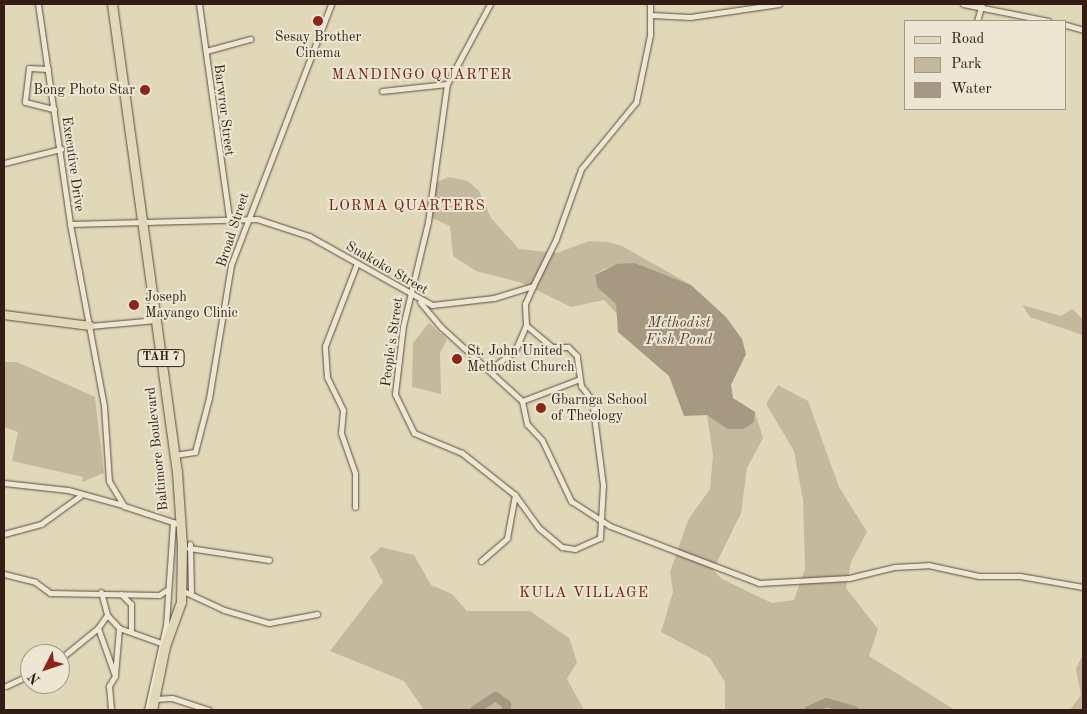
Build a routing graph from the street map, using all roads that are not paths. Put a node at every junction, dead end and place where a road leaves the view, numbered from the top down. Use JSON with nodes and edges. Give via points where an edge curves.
{"nodes":[{"id":1,"x":38,"y":4,"type":"edge"},
{"id":2,"x":112,"y":4,"type":"edge"},
{"id":3,"x":200,"y":4,"type":"edge"},
{"id":4,"x":331,"y":4,"type":"edge"},
{"id":5,"x":490,"y":4,"type":"edge"},
{"id":6,"x":650,"y":4,"type":"edge"},
{"id":7,"x":779,"y":4,"type":"edge"},
{"id":8,"x":963,"y":4,"type":"edge"},
{"id":9,"x":982,"y":5,"type":"edge"},
{"id":10,"x":651,"y":14,"type":"junction"},
{"id":11,"x":977,"y":20,"type":"edge"},
{"id":12,"x":1044,"y":20,"type":"edge"},
{"id":13,"x":1067,"y":26,"type":"edge"},
{"id":14,"x":1083,"y":30,"type":"edge"},
{"id":15,"x":250,"y":39,"type":"dead end"},
{"id":16,"x":206,"y":51,"type":"junction"},
{"id":17,"x":48,"y":69,"type":"junction"},
{"id":18,"x":447,"y":84,"type":"junction"},
{"id":19,"x":382,"y":91,"type":"dead end"},
{"id":20,"x":54,"y":109,"type":"junction"},
{"id":21,"x":61,"y":149,"type":"junction"},
{"id":22,"x":4,"y":163,"type":"edge"},
{"id":23,"x":247,"y":217,"type":"junction"},
{"id":24,"x":229,"y":218,"type":"junction"},
{"id":25,"x":143,"y":221,"type":"junction"},
{"id":26,"x":70,"y":224,"type":"junction"},
{"id":27,"x":357,"y":263,"type":"junction"},
{"id":28,"x":533,"y":286,"type":"junction"},
{"id":29,"x":409,"y":296,"type":"junction"},
{"id":30,"x":420,"y":301,"type":"junction"},
{"id":31,"x":4,"y":314,"type":"edge"},
{"id":32,"x":156,"y":320,"type":"junction"},
{"id":33,"x":526,"y":325,"type":"junction"},
{"id":34,"x":90,"y":326,"type":"junction"},
{"id":35,"x":490,"y":369,"type":"junction"},
{"id":36,"x":580,"y":379,"type":"junction"},
{"id":37,"x":522,"y":401,"type":"junction"},
{"id":38,"x":195,"y":452,"type":"junction"},
{"id":39,"x":174,"y":455,"type":"junction"},
{"id":40,"x":198,"y":460,"type":"dead end"},
{"id":41,"x":4,"y":484,"type":"edge"},
{"id":42,"x":515,"y":494,"type":"junction"},
{"id":43,"x":80,"y":496,"type":"junction"},
{"id":44,"x":124,"y":506,"type":"junction"},
{"id":45,"x":355,"y":507,"type":"dead end"},
{"id":46,"x":600,"y":521,"type":"junction"},
{"id":47,"x":176,"y":523,"type":"junction"},
{"id":48,"x":4,"y":534,"type":"edge"},
{"id":49,"x":269,"y":560,"type":"dead end"},
{"id":50,"x":481,"y":561,"type":"dead end"},
{"id":51,"x":4,"y":574,"type":"edge"},
{"id":52,"x":1083,"y":587,"type":"edge"},
{"id":53,"x":168,"y":590,"type":"junction"},
{"id":54,"x":186,"y":591,"type":"junction"},
{"id":55,"x":101,"y":592,"type":"junction"},
{"id":56,"x":121,"y":593,"type":"junction"},
{"id":57,"x":317,"y":614,"type":"dead end"},
{"id":58,"x":107,"y":615,"type":"junction"},
{"id":59,"x":98,"y":628,"type":"junction"},
{"id":60,"x":119,"y":628,"type":"junction"},
{"id":61,"x":131,"y":632,"type":"junction"},
{"id":62,"x":161,"y":643,"type":"junction"},
{"id":63,"x":70,"y":651,"type":"edge"},
{"id":64,"x":115,"y":676,"type":"junction"},
{"id":65,"x":20,"y":680,"type":"edge"},
{"id":66,"x":6,"y":686,"type":"dead end"},
{"id":67,"x":154,"y":699,"type":"junction"},
{"id":68,"x":192,"y":707,"type":"edge"},
{"id":69,"x":111,"y":710,"type":"edge"},
{"id":70,"x":147,"y":710,"type":"edge"},
{"id":71,"x":152,"y":710,"type":"edge"},
{"id":72,"x":210,"y":710,"type":"edge"}],
"edges":[{"from":1,"to":17,"type":"street","name":"Executive Drive"},
{"from":2,"to":25,"type":"highway","name":"Baltimore Boulevard","number":"TAH 7"},
{"from":3,"to":16,"type":"street","name":"Barwror Street"},
{"from":4,"to":23,"type":"street","name":"Broad Street"},
{"from":5,"to":18,"type":"street","name":"People's Street"},
{"from":6,"to":10,"type":"street"},
{"from":7,"to":10,"type":"street","via":[[690,18]]},
{"from":8,"to":9,"type":"street"},
{"from":9,"to":11,"type":"street"},
{"from":9,"to":12,"type":"street"},
{"from":10,"to":28,"type":"street","via":[[636,102],[581,169],[556,239]]},
{"from":13,"to":14,"type":"street"},
{"from":15,"to":16,"type":"street"},
{"from":16,"to":24,"type":"street","name":"Barwror Street"},
{"from":17,"to":20,"type":"street","name":"Executive Drive"},
{"from":17,"to":20,"type":"street","via":[[30,68],[25,102]]},
{"from":18,"to":19,"type":"street"},
{"from":18,"to":29,"type":"street","name":"People's Street","via":[[428,222]]},
{"from":20,"to":21,"type":"street","name":"Executive Drive"},
{"from":21,"to":22,"type":"street"},
{"from":21,"to":26,"type":"street","name":"Executive Drive"},
{"from":23,"to":24,"type":"street","name":"Suakoko Street"},
{"from":23,"to":27,"type":"street","name":"Suakoko Street","via":[[309,236]]},
{"from":23,"to":38,"type":"street","name":"Broad Street","via":[[231,265],[209,398]]},
{"from":24,"to":25,"type":"street","name":"Suakoko Street"},
{"from":25,"to":26,"type":"street","name":"Suakoko Street"},
{"from":25,"to":32,"type":"highway","name":"Baltimore Boulevard","number":"TAH 7"},
{"from":26,"to":34,"type":"street","name":"Executive Drive"},
{"from":27,"to":29,"type":"street","name":"Suakoko Street"},
{"from":27,"to":45,"type":"street","via":[[325,346],[326,377],[343,410],[341,433],[355,473]]},
{"from":28,"to":30,"type":"street","name":"Suakoko Street","via":[[461,303],[432,305]]},
{"from":28,"to":33,"type":"street","via":[[525,304]]},
{"from":29,"to":30,"type":"street","name":"Suakoko Street"},
{"from":29,"to":42,"type":"street","name":"People's Street","via":[[397,364],[399,408],[414,433],[462,452]]},
{"from":30,"to":35,"type":"street","via":[[441,327]]},
{"from":31,"to":34,"type":"main road"},
{"from":32,"to":34,"type":"street"},
{"from":32,"to":39,"type":"highway","name":"Baltimore Boulevard","number":"TAH 7"},
{"from":33,"to":35,"type":"street","via":[[514,351]]},
{"from":33,"to":36,"type":"street","name":"People's Street","via":[[552,347],[568,347],[577,356]]},
{"from":34,"to":44,"type":"street","name":"Executive Drive","via":[[104,406],[109,481]]},
{"from":35,"to":37,"type":"street"},
{"from":36,"to":37,"type":"street"},
{"from":36,"to":46,"type":"street","name":"People's Street","via":[[592,400],[598,440]]},
{"from":37,"to":46,"type":"street","via":[[527,424],[542,440],[571,501]]},
{"from":38,"to":39,"type":"street"},
{"from":38,"to":40,"type":"street"},
{"from":39,"to":47,"type":"highway","name":"Baltimore Boulevard","number":"TAH 7"},
{"from":41,"to":43,"type":"street","via":[[68,490]]},
{"from":42,"to":46,"type":"street","name":"People's Street","via":[[539,528],[562,547],[594,544],[600,538]]},
{"from":42,"to":50,"type":"street","via":[[507,538]]},
{"from":43,"to":44,"type":"street"},
{"from":43,"to":48,"type":"street","via":[[41,524]]},
{"from":44,"to":47,"type":"street"},
{"from":46,"to":52,"type":"street","via":[[759,583],[848,578],[894,567],[928,565]]},
{"from":47,"to":53,"type":"street"},
{"from":47,"to":54,"type":"highway","name":"Baltimore Boulevard","number":"TAH 7"},
{"from":49,"to":54,"type":"street","via":[[189,546]]},
{"from":51,"to":55,"type":"street","via":[[35,582],[50,593]]},
{"from":53,"to":56,"type":"street","via":[[159,595]]},
{"from":53,"to":62,"type":"street"},
{"from":54,"to":57,"type":"street","via":[[224,610],[269,623]]},
{"from":54,"to":67,"type":"highway","name":"Baltimore Boulevard","number":"TAH 7"},
{"from":55,"to":56,"type":"street"},
{"from":55,"to":58,"type":"street"},
{"from":56,"to":61,"type":"street","via":[[131,604]]},
{"from":58,"to":59,"type":"street"},
{"from":58,"to":60,"type":"street"},
{"from":59,"to":63,"type":"street"},
{"from":59,"to":64,"type":"street"},
{"from":60,"to":61,"type":"street"},
{"from":60,"to":64,"type":"street"},
{"from":61,"to":62,"type":"street","via":[[130,635]]},
{"from":62,"to":70,"type":"street"},
{"from":64,"to":69,"type":"street","via":[[109,686]]},
{"from":65,"to":66,"type":"street"},
{"from":67,"to":68,"type":"street","via":[[172,698]]},
{"from":67,"to":71,"type":"highway","name":"Baltimore Boulevard","number":"TAH 7"},
{"from":68,"to":72,"type":"street"}]}
